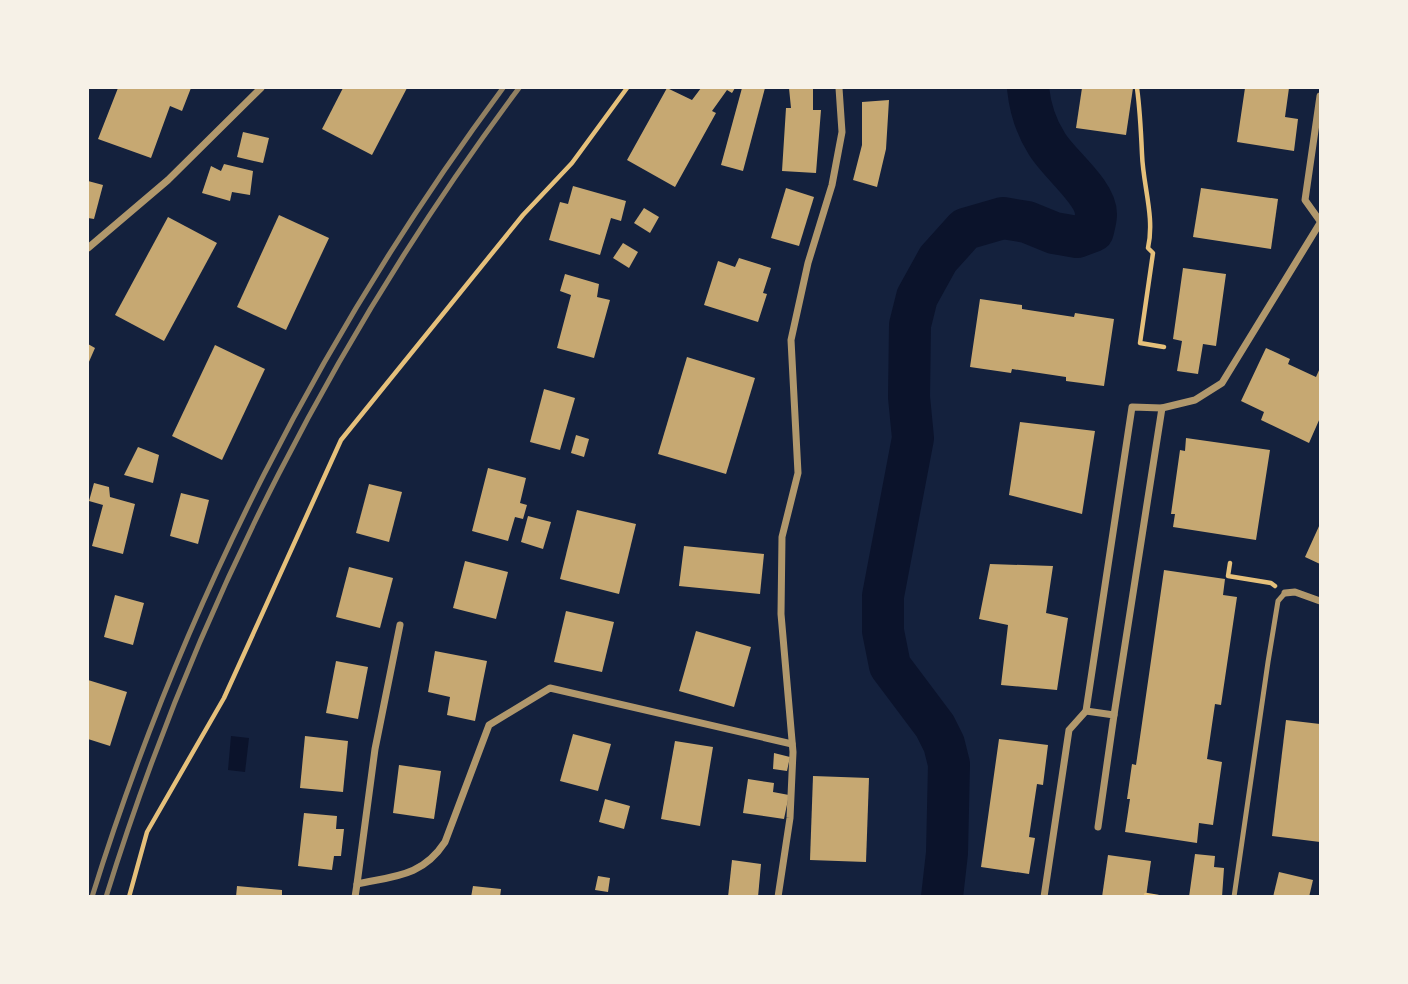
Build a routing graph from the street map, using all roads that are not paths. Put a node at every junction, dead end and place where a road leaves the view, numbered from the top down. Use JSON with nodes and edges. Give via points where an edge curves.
{"nodes":[{"id":1,"x":261,"y":88,"type":"edge"},
{"id":2,"x":839,"y":88,"type":"edge"},
{"id":3,"x":1321,"y":96,"type":"edge"},
{"id":4,"x":1321,"y":222,"type":"edge"},
{"id":5,"x":88,"y":248,"type":"edge"},
{"id":6,"x":1161,"y":408,"type":"junction"},
{"id":7,"x":1285,"y":593,"type":"joint"},
{"id":8,"x":1321,"y":601,"type":"edge"},
{"id":9,"x":400,"y":625,"type":"dead end"},
{"id":10,"x":1086,"y":711,"type":"junction"},
{"id":11,"x":1114,"y":715,"type":"junction"},
{"id":12,"x":792,"y":744,"type":"junction"},
{"id":13,"x":1098,"y":827,"type":"dead end"},
{"id":14,"x":357,"y":884,"type":"junction"},
{"id":15,"x":355,"y":897,"type":"edge"},
{"id":16,"x":778,"y":897,"type":"edge"},
{"id":17,"x":1044,"y":897,"type":"edge"},
{"id":18,"x":1234,"y":897,"type":"edge"}],
"edges":[{"from":1,"to":5,"type":"street","via":[[168,180]]},
{"from":2,"to":12,"type":"street","via":[[842,132],[832,185],[791,340],[798,473],[782,537],[781,614]]},
{"from":3,"to":4,"type":"street","via":[[1305,200]]},
{"from":4,"to":6,"type":"street","via":[[1223,383],[1195,400]]},
{"from":6,"to":10,"type":"street","via":[[1132,407]]},
{"from":6,"to":11,"type":"street"},
{"from":7,"to":8,"type":"street"},
{"from":7,"to":18,"type":"lane","via":[[1278,601]]},
{"from":9,"to":14,"type":"street","via":[[375,749]]},
{"from":10,"to":11,"type":"street"},
{"from":10,"to":17,"type":"street","via":[[1069,730]]},
{"from":11,"to":13,"type":"street"},
{"from":12,"to":14,"type":"street","via":[[550,688],[489,725],[435,858],[414,872]]},
{"from":12,"to":16,"type":"street","via":[[790,818]]},
{"from":14,"to":15,"type":"street"}]}
